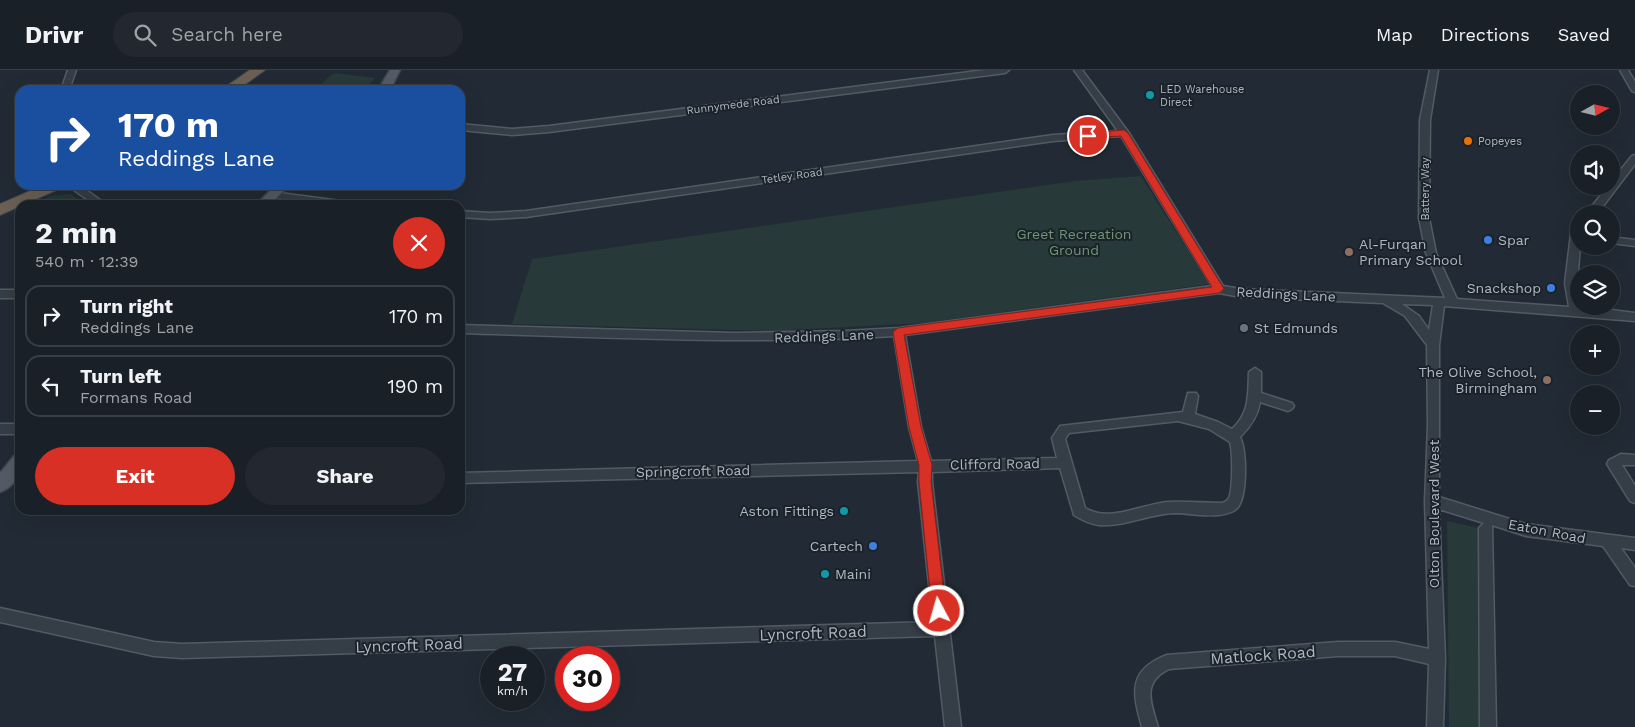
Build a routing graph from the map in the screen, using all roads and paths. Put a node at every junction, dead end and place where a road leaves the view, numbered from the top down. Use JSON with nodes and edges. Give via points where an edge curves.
{"nodes":[{"id":1,"x":72,"y":70,"type":"edge"},
{"id":2,"x":260,"y":70,"type":"edge"},
{"id":3,"x":395,"y":70,"type":"edge"},
{"id":4,"x":1005,"y":70,"type":"edge"},
{"id":5,"x":1078,"y":70,"type":"edge"},
{"id":6,"x":1434,"y":70,"type":"edge"},
{"id":7,"x":1624,"y":70,"type":"edge"},
{"id":8,"x":67,"y":85,"type":"edge"},
{"id":9,"x":236,"y":85,"type":"edge"},
{"id":10,"x":387,"y":85,"type":"edge"},
{"id":11,"x":1635,"y":89,"type":"edge"},
{"id":12,"x":465,"y":127,"type":"edge"},
{"id":13,"x":1124,"y":133,"type":"junction"},
{"id":14,"x":1635,"y":158,"type":"edge"},
{"id":15,"x":45,"y":190,"type":"edge"},
{"id":16,"x":80,"y":190,"type":"edge"},
{"id":17,"x":278,"y":190,"type":"edge"},
{"id":18,"x":22,"y":200,"type":"edge"},
{"id":19,"x":94,"y":200,"type":"edge"},
{"id":20,"x":268,"y":200,"type":"edge"},
{"id":21,"x":15,"y":203,"type":"edge"},
{"id":22,"x":1598,"y":205,"type":"edge"},
{"id":23,"x":0,"y":210,"type":"edge"},
{"id":24,"x":465,"y":214,"type":"edge"},
{"id":25,"x":1620,"y":241,"type":"edge"},
{"id":26,"x":1635,"y":243,"type":"edge"},
{"id":27,"x":1219,"y":289,"type":"junction"},
{"id":28,"x":0,"y":294,"type":"edge"},
{"id":29,"x":15,"y":294,"type":"edge"},
{"id":30,"x":1376,"y":299,"type":"junction"},
{"id":31,"x":1446,"y":302,"type":"junction"},
{"id":32,"x":1570,"y":310,"type":"edge"},
{"id":33,"x":1618,"y":315,"type":"edge"},
{"id":34,"x":1635,"y":317,"type":"edge"},
{"id":35,"x":465,"y":329,"type":"edge"},
{"id":36,"x":898,"y":332,"type":"junction"},
{"id":37,"x":1433,"y":345,"type":"junction"},
{"id":38,"x":1255,"y":372,"type":"dead end"},
{"id":39,"x":1192,"y":396,"type":"dead end"},
{"id":40,"x":1254,"y":396,"type":"junction"},
{"id":41,"x":1288,"y":406,"type":"dead end"},
{"id":42,"x":1188,"y":417,"type":"junction"},
{"id":43,"x":15,"y":428,"type":"edge"},
{"id":44,"x":0,"y":429,"type":"edge"},
{"id":45,"x":1233,"y":436,"type":"junction"},
{"id":46,"x":1635,"y":460,"type":"edge"},
{"id":47,"x":1065,"y":463,"type":"junction"},
{"id":48,"x":926,"y":465,"type":"junction"},
{"id":49,"x":15,"y":467,"type":"edge"},
{"id":50,"x":465,"y":478,"type":"edge"},
{"id":51,"x":0,"y":485,"type":"edge"},
{"id":52,"x":1635,"y":497,"type":"edge"},
{"id":53,"x":1432,"y":501,"type":"junction"},
{"id":54,"x":1486,"y":528,"type":"dead end"},
{"id":55,"x":1608,"y":542,"type":"junction"},
{"id":56,"x":1635,"y":544,"type":"edge"},
{"id":57,"x":1635,"y":580,"type":"edge"},
{"id":58,"x":0,"y":615,"type":"edge"},
{"id":59,"x":941,"y":629,"type":"junction"},
{"id":60,"x":1437,"y":658,"type":"junction"},
{"id":61,"x":953,"y":727,"type":"edge"},
{"id":62,"x":1150,"y":727,"type":"edge"},
{"id":63,"x":1435,"y":727,"type":"edge"},
{"id":64,"x":1488,"y":727,"type":"edge"}],
"edges":[{"from":1,"to":8,"type":"street"},
{"from":2,"to":9,"type":"highway"},
{"from":3,"to":10,"type":"main road"},
{"from":4,"to":12,"type":"street","name":"Runnymede Road","via":[[548,129],[512,132]]},
{"from":5,"to":13,"type":"street"},
{"from":6,"to":31,"type":"street","name":"Battery Way","via":[[1426,120],[1424,218]]},
{"from":7,"to":11,"type":"street"},
{"from":13,"to":24,"type":"street","name":"Tetley Road","via":[[1053,138],[526,214]]},
{"from":13,"to":27,"type":"street"},
{"from":14,"to":22,"type":"street"},
{"from":15,"to":18,"type":"highway"},
{"from":16,"to":19,"type":"street"},
{"from":17,"to":20,"type":"main road"},
{"from":21,"to":23,"type":"highway"},
{"from":25,"to":26,"type":"street"},
{"from":27,"to":30,"type":"street","name":"Reddings Lane","via":[[1241,293]]},
{"from":27,"to":36,"type":"street","name":"Reddings Lane"},
{"from":28,"to":29,"type":"street"},
{"from":30,"to":31,"type":"street","name":"Reddings Lane"},
{"from":30,"to":37,"type":"street","via":[[1396,304],[1418,321]]},
{"from":31,"to":32,"type":"street","name":"Reddings Lane"},
{"from":31,"to":37,"type":"street","name":"Olton Boulevard West"},
{"from":33,"to":34,"type":"street","name":"Reddings Lane"},
{"from":35,"to":36,"type":"street","name":"Reddings Lane","via":[[772,338]]},
{"from":36,"to":48,"type":"street","via":[[915,427]]},
{"from":37,"to":53,"type":"street","name":"Olton Boulevard West"},
{"from":38,"to":40,"type":"street"},
{"from":39,"to":42,"type":"street"},
{"from":40,"to":41,"type":"street"},
{"from":40,"to":45,"type":"street","via":[[1255,404],[1246,425]]},
{"from":42,"to":45,"type":"street"},
{"from":42,"to":47,"type":"street","via":[[1065,429],[1058,438]]},
{"from":43,"to":44,"type":"street"},
{"from":45,"to":47,"type":"street","via":[[1239,452],[1236,499],[1232,506],[1223,509],[1164,508],[1138,515],[1086,517],[1078,511]]},
{"from":46,"to":52,"type":"street","via":[[1621,459],[1614,464]]},
{"from":47,"to":48,"type":"street","name":"Clifford Road"},
{"from":48,"to":50,"type":"street","name":"Springcroft Road"},
{"from":48,"to":59,"type":"street","via":[[925,482]]},
{"from":49,"to":51,"type":"main road"},
{"from":53,"to":55,"type":"street","name":"Eaton Road","via":[[1526,530]]},
{"from":53,"to":60,"type":"street","name":"Olton Boulevard West"},
{"from":54,"to":64,"type":"street"},
{"from":55,"to":56,"type":"street","name":"Eaton Road"},
{"from":55,"to":57,"type":"street"},
{"from":58,"to":59,"type":"street","name":"Lyncroft Road","via":[[154,649],[182,652]]},
{"from":59,"to":61,"type":"street"},
{"from":60,"to":62,"type":"street","name":"Matlock Road","via":[[1395,649],[1338,649],[1167,662],[1155,667],[1146,677],[1140,694]]},
{"from":60,"to":63,"type":"street","name":"Olton Boulevard West"}]}
